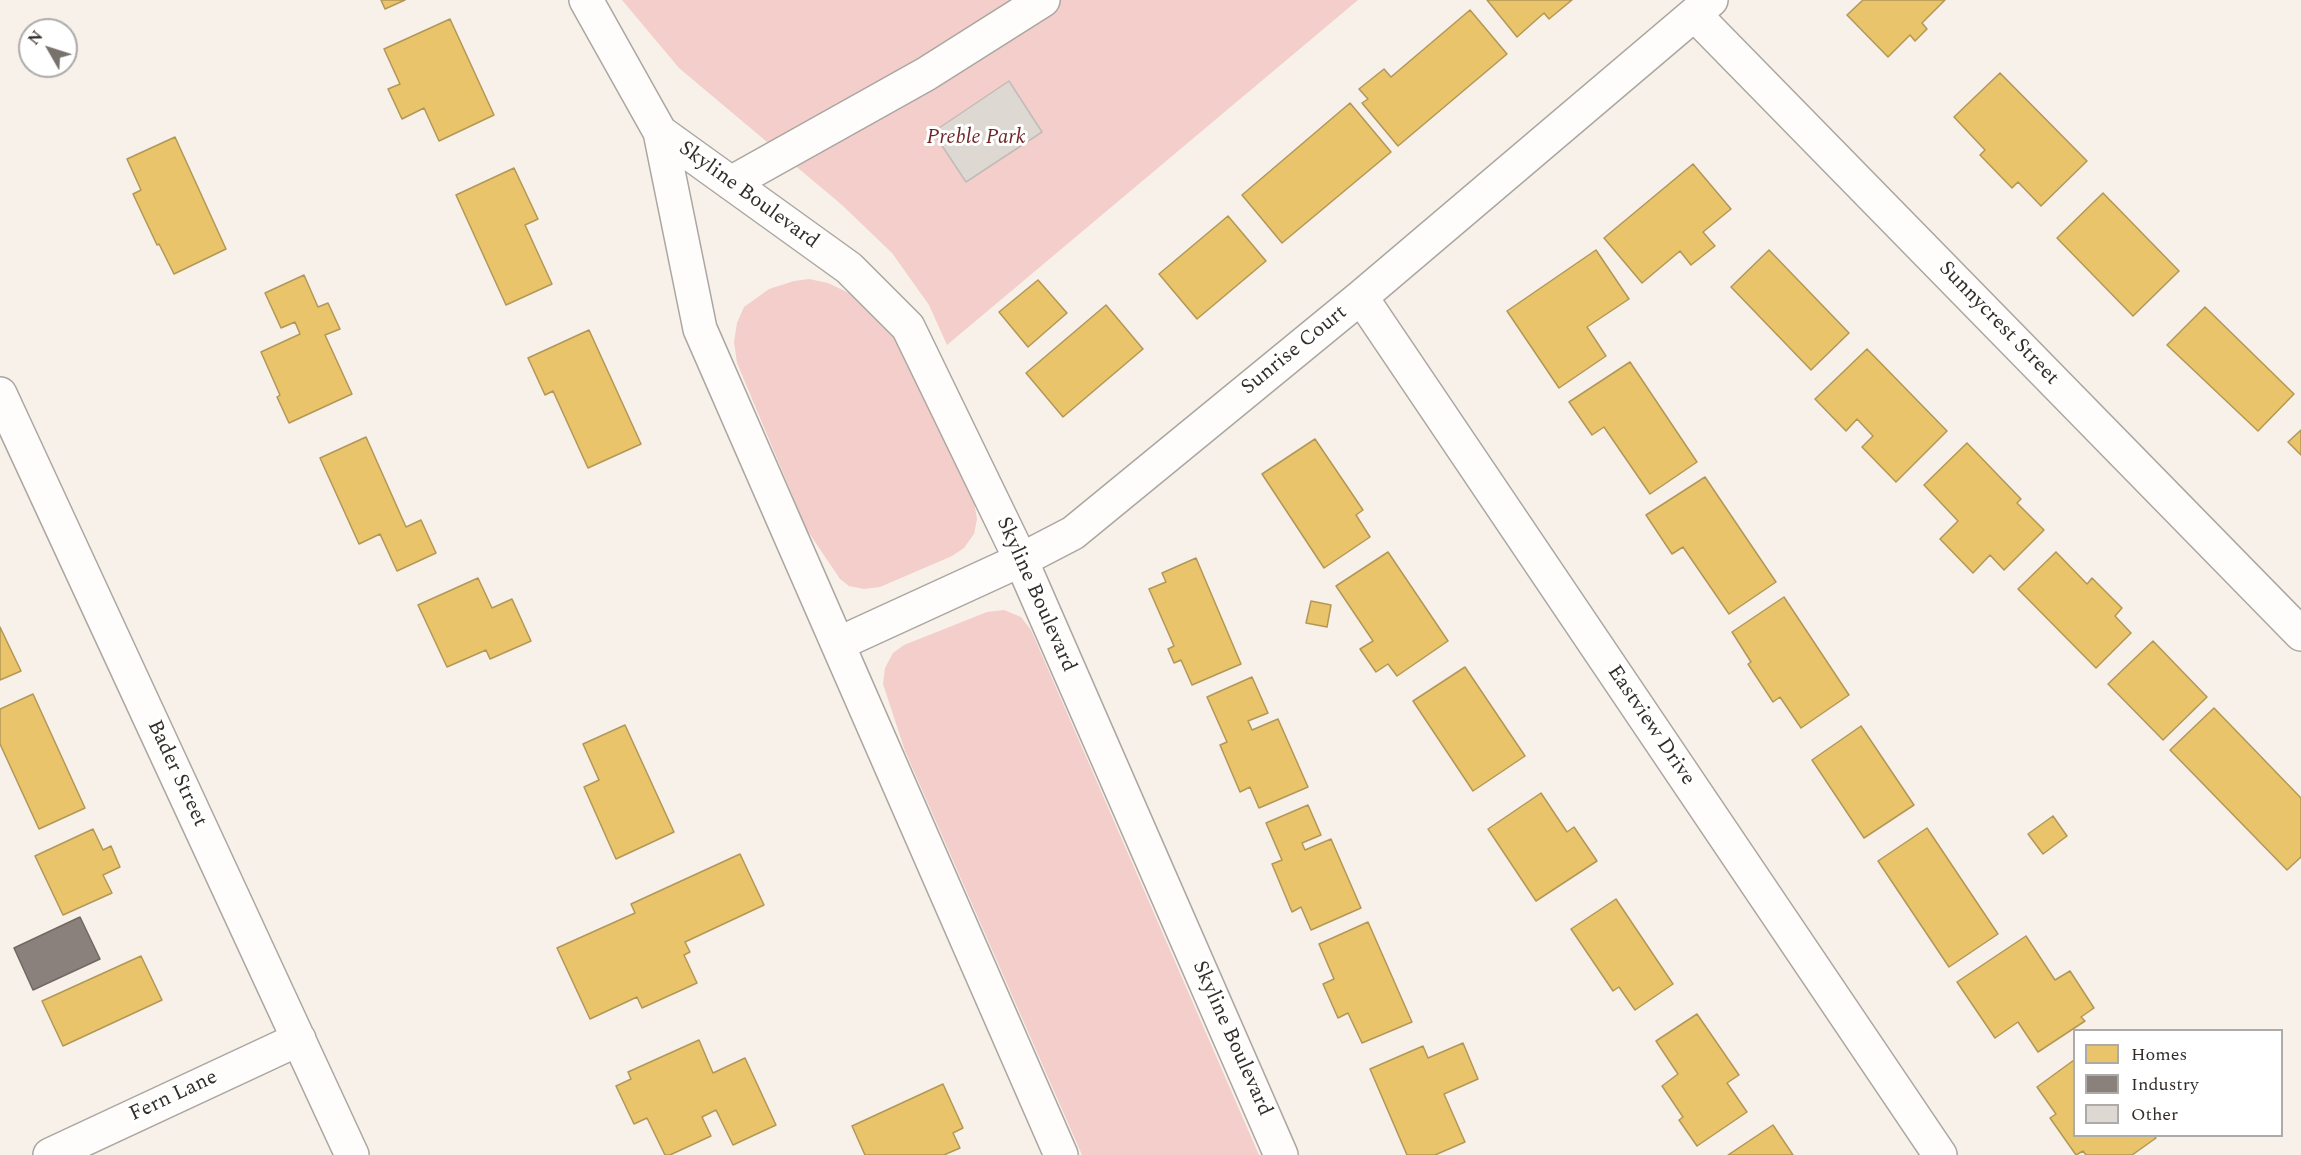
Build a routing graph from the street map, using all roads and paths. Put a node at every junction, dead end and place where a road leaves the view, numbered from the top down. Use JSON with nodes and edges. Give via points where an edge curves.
{"nodes":[{"id":1,"x":586,"y":0,"type":"edge"},
{"id":2,"x":1043,"y":0,"type":"edge"},
{"id":3,"x":1703,"y":8,"type":"edge"},
{"id":4,"x":660,"y":132,"type":"junction"},
{"id":5,"x":731,"y":183,"type":"junction"},
{"id":6,"x":1361,"y":297,"type":"junction"},
{"id":7,"x":0,"y":394,"type":"edge"},
{"id":8,"x":1021,"y":560,"type":"junction"},
{"id":9,"x":2301,"y":633,"type":"edge"},
{"id":10,"x":840,"y":643,"type":"junction"},
{"id":11,"x":299,"y":1039,"type":"junction"},
{"id":12,"x":50,"y":1155,"type":"edge"},
{"id":13,"x":352,"y":1155,"type":"edge"},
{"id":14,"x":1061,"y":1155,"type":"edge"},
{"id":15,"x":1281,"y":1155,"type":"edge"},
{"id":16,"x":1940,"y":1155,"type":"edge"}],
"edges":[{"from":1,"to":4,"type":"street","name":"Skyline Boulevard"},
{"from":2,"to":5,"type":"street","via":[[926,74]]},
{"from":3,"to":6,"type":"street","name":"Sunrise Court"},
{"from":3,"to":9,"type":"street","name":"Sunnycrest Street"},
{"from":4,"to":5,"type":"street","name":"Skyline Boulevard"},
{"from":4,"to":10,"type":"street","name":"Skyline Boulevard","via":[[700,328]]},
{"from":5,"to":8,"type":"street","name":"Skyline Boulevard","via":[[849,268],[908,327]]},
{"from":6,"to":8,"type":"street","name":"Sunrise Court","via":[[1073,532]]},
{"from":6,"to":16,"type":"street","name":"Eastview Drive"},
{"from":7,"to":11,"type":"street","name":"Bader Street"},
{"from":8,"to":10,"type":"street","name":"Sunrise Court"},
{"from":8,"to":15,"type":"street","name":"Skyline Boulevard"},
{"from":10,"to":14,"type":"street","name":"Skyline Boulevard"},
{"from":11,"to":12,"type":"street","name":"Fern Lane"},
{"from":11,"to":13,"type":"street","name":"Bader Street"}]}
